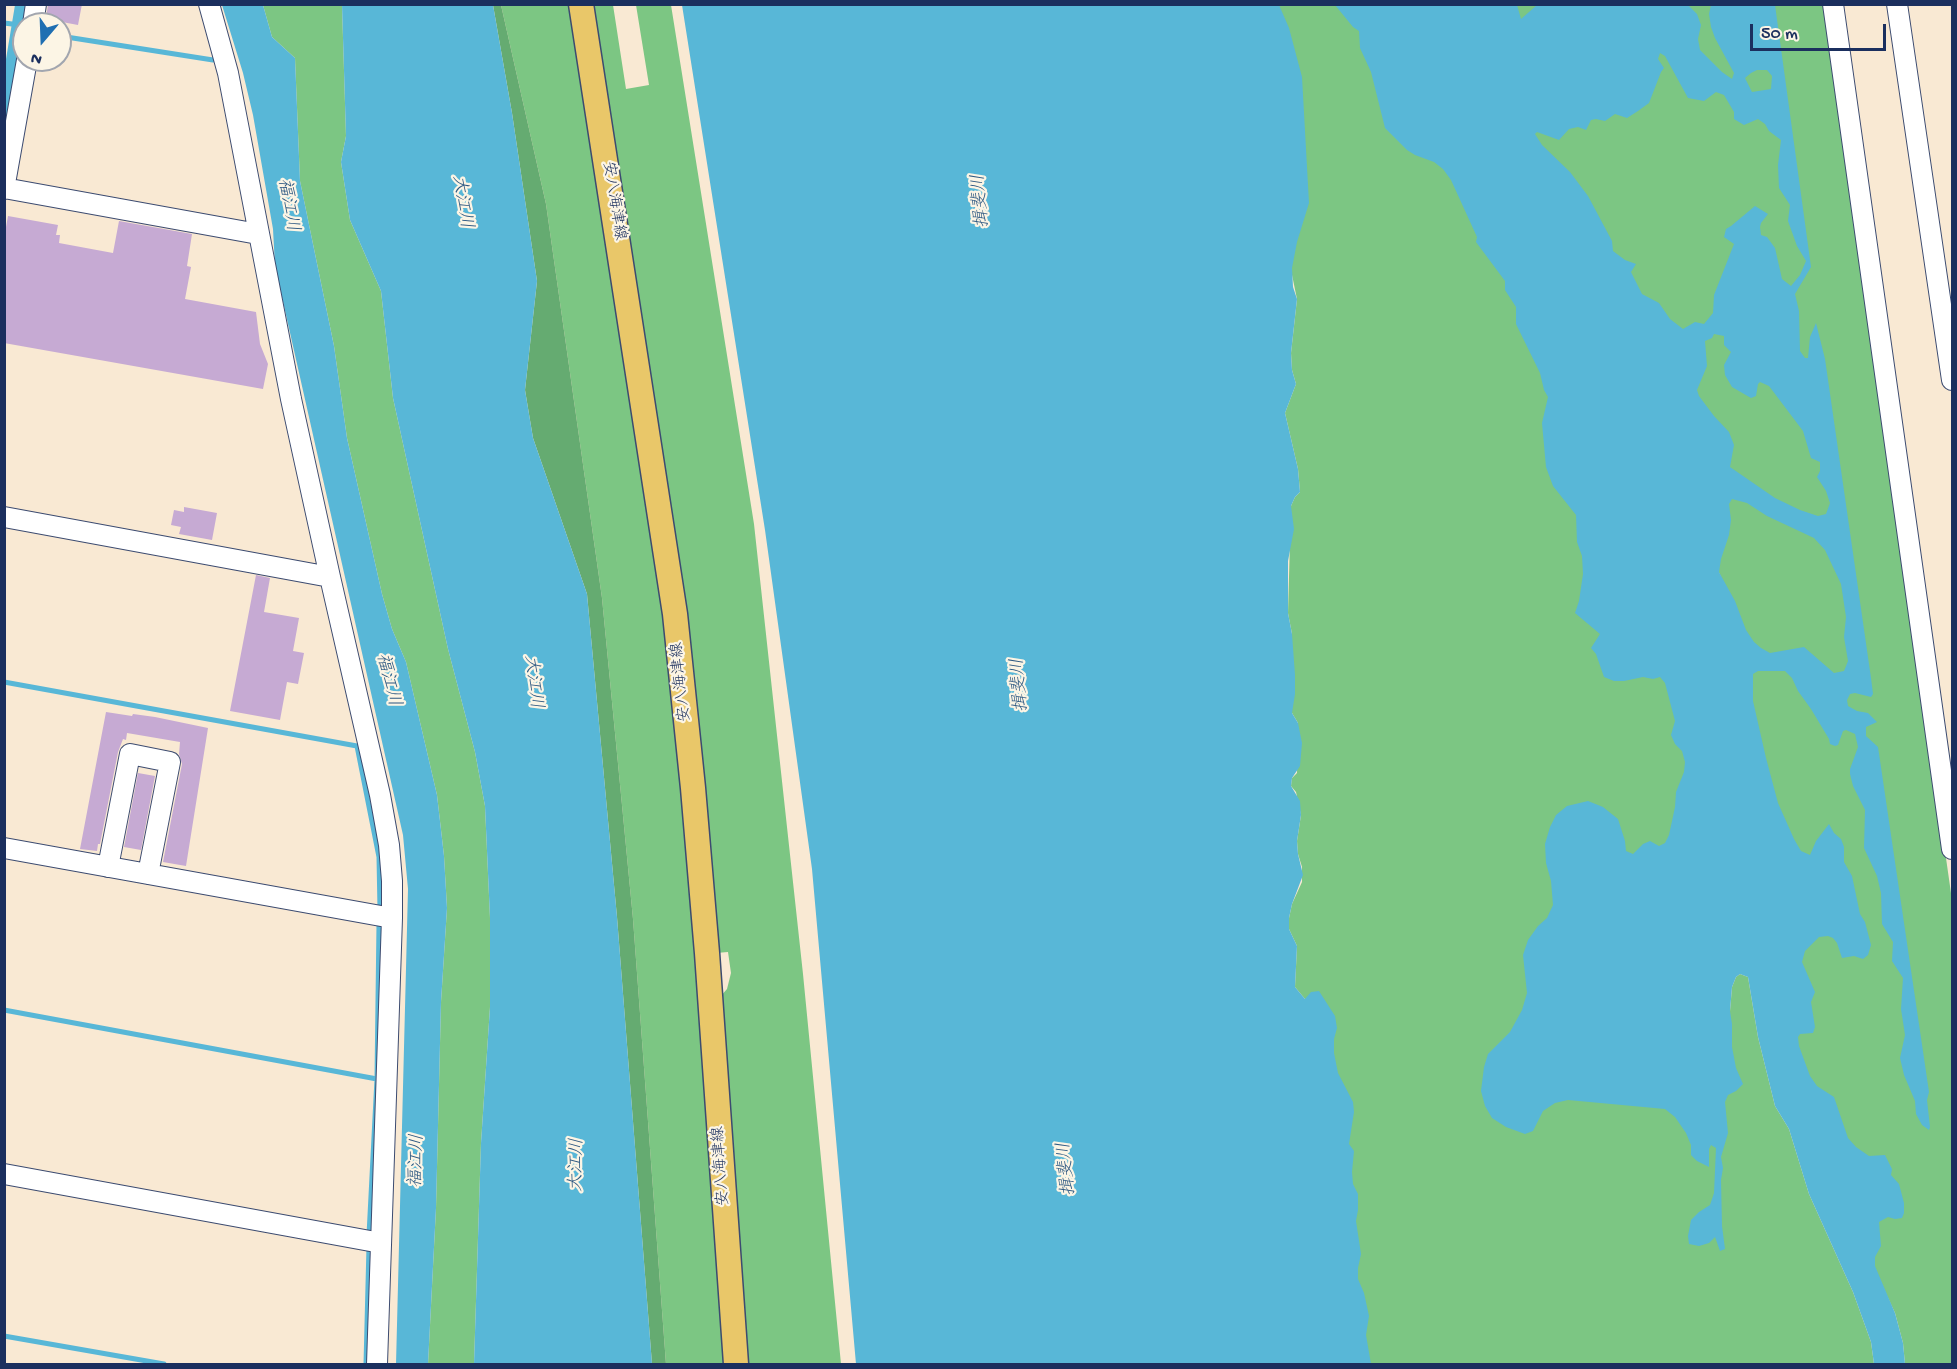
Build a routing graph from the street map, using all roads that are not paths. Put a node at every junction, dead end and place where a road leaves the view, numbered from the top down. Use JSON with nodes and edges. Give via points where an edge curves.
{"nodes":[{"id":1,"x":209,"y":4,"type":"edge"},
{"id":2,"x":581,"y":4,"type":"edge"},
{"id":3,"x":1833,"y":4,"type":"edge"},
{"id":4,"x":1897,"y":4,"type":"edge"},
{"id":5,"x":25,"y":72,"type":"edge"},
{"id":6,"x":5,"y":188,"type":"edge"},
{"id":7,"x":258,"y":234,"type":"junction"},
{"id":8,"x":1953,"y":380,"type":"edge"},
{"id":9,"x":4,"y":518,"type":"edge"},
{"id":10,"x":330,"y":577,"type":"junction"},
{"id":11,"x":4,"y":848,"type":"edge"},
{"id":12,"x":1953,"y":849,"type":"edge"},
{"id":13,"x":108,"y":867,"type":"junction"},
{"id":14,"x":148,"y":874,"type":"junction"},
{"id":15,"x":392,"y":918,"type":"junction"},
{"id":16,"x":4,"y":1174,"type":"edge"},
{"id":17,"x":381,"y":1243,"type":"junction"},
{"id":18,"x":377,"y":1365,"type":"edge"},
{"id":19,"x":736,"y":1365,"type":"edge"}],
"edges":[{"from":1,"to":7,"type":"street","via":[[228,73]]},
{"from":2,"to":19,"type":"main road","name":"安八海津線","via":[[675,614],[706,941]]},
{"from":3,"to":12,"type":"street"},
{"from":4,"to":8,"type":"street"},
{"from":5,"to":6,"type":"street"},
{"from":6,"to":7,"type":"street"},
{"from":7,"to":10,"type":"street"},
{"from":9,"to":10,"type":"street"},
{"from":10,"to":15,"type":"street","via":[[380,795],[392,881]]},
{"from":11,"to":13,"type":"street"},
{"from":13,"to":14,"type":"street"},
{"from":13,"to":14,"type":"street","via":[[130,754],[170,762]]},
{"from":14,"to":15,"type":"street"},
{"from":15,"to":17,"type":"street"},
{"from":16,"to":17,"type":"street"},
{"from":17,"to":18,"type":"street"}]}
